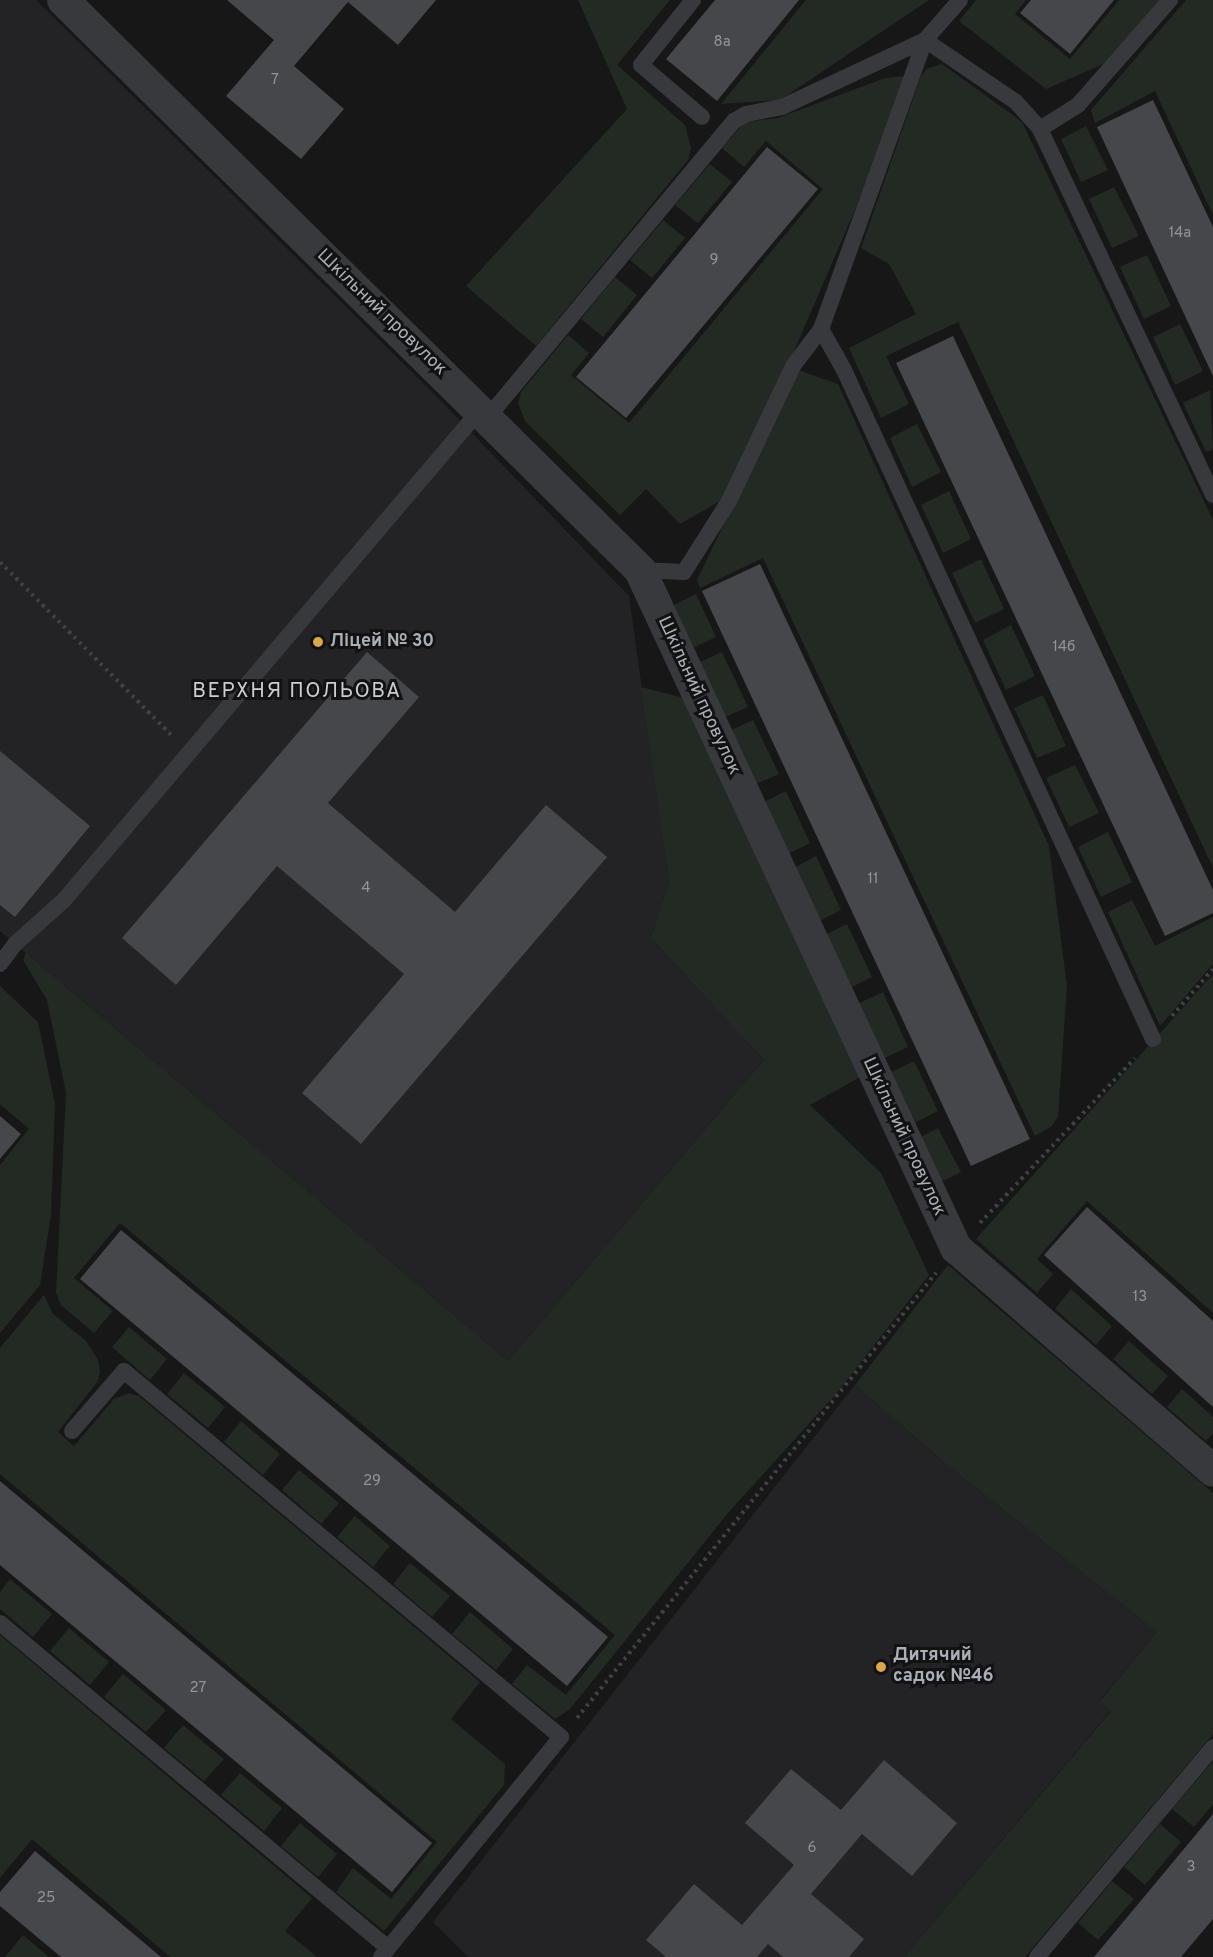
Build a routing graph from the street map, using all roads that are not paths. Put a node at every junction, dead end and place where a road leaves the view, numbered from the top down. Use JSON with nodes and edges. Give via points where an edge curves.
{"nodes":[{"id":1,"x":63,"y":0,"type":"edge"},
{"id":2,"x":693,"y":0,"type":"edge"},
{"id":3,"x":960,"y":0,"type":"edge"},
{"id":4,"x":1170,"y":0,"type":"edge"},
{"id":5,"x":925,"y":40,"type":"junction"},
{"id":6,"x":702,"y":117,"type":"dead end"},
{"id":7,"x":1040,"y":129,"type":"junction"},
{"id":8,"x":821,"y":329,"type":"junction"},
{"id":9,"x":484,"y":413,"type":"junction"},
{"id":10,"x":1213,"y":495,"type":"edge"},
{"id":11,"x":640,"y":570,"type":"junction"},
{"id":12,"x":0,"y":964,"type":"edge"},
{"id":13,"x":1153,"y":1039,"type":"road end"},
{"id":14,"x":72,"y":1431,"type":"dead end"},
{"id":15,"x":1213,"y":1471,"type":"edge"},
{"id":16,"x":0,"y":1623,"type":"edge"},
{"id":17,"x":1213,"y":1748,"type":"edge"},
{"id":18,"x":384,"y":1952,"type":"edge"},
{"id":19,"x":1037,"y":1957,"type":"edge"}],
"edges":[{"from":1,"to":9,"type":"street","name":"Шкільний провулок"},
{"from":2,"to":6,"type":"lane","via":[[641,65]]},
{"from":3,"to":5,"type":"lane"},
{"from":4,"to":7,"type":"lane","via":[[1078,105]]},
{"from":5,"to":7,"type":"lane","via":[[1016,102]]},
{"from":5,"to":8,"type":"lane"},
{"from":5,"to":9,"type":"lane","via":[[782,107],[746,114],[734,121]]},
{"from":7,"to":10,"type":"lane"},
{"from":8,"to":11,"type":"lane","via":[[794,366],[729,501],[684,572]]},
{"from":8,"to":13,"type":"lane","via":[[844,370]]},
{"from":9,"to":11,"type":"street","name":"Шкільний провулок"},
{"from":9,"to":12,"type":"lane","via":[[64,900],[15,944]]},
{"from":11,"to":15,"type":"street","name":"Шкільний провулок","via":[[956,1248]]},
{"from":14,"to":18,"type":"lane","via":[[124,1371],[561,1737]]},
{"from":16,"to":18,"type":"lane"},
{"from":17,"to":19,"type":"lane"}]}
